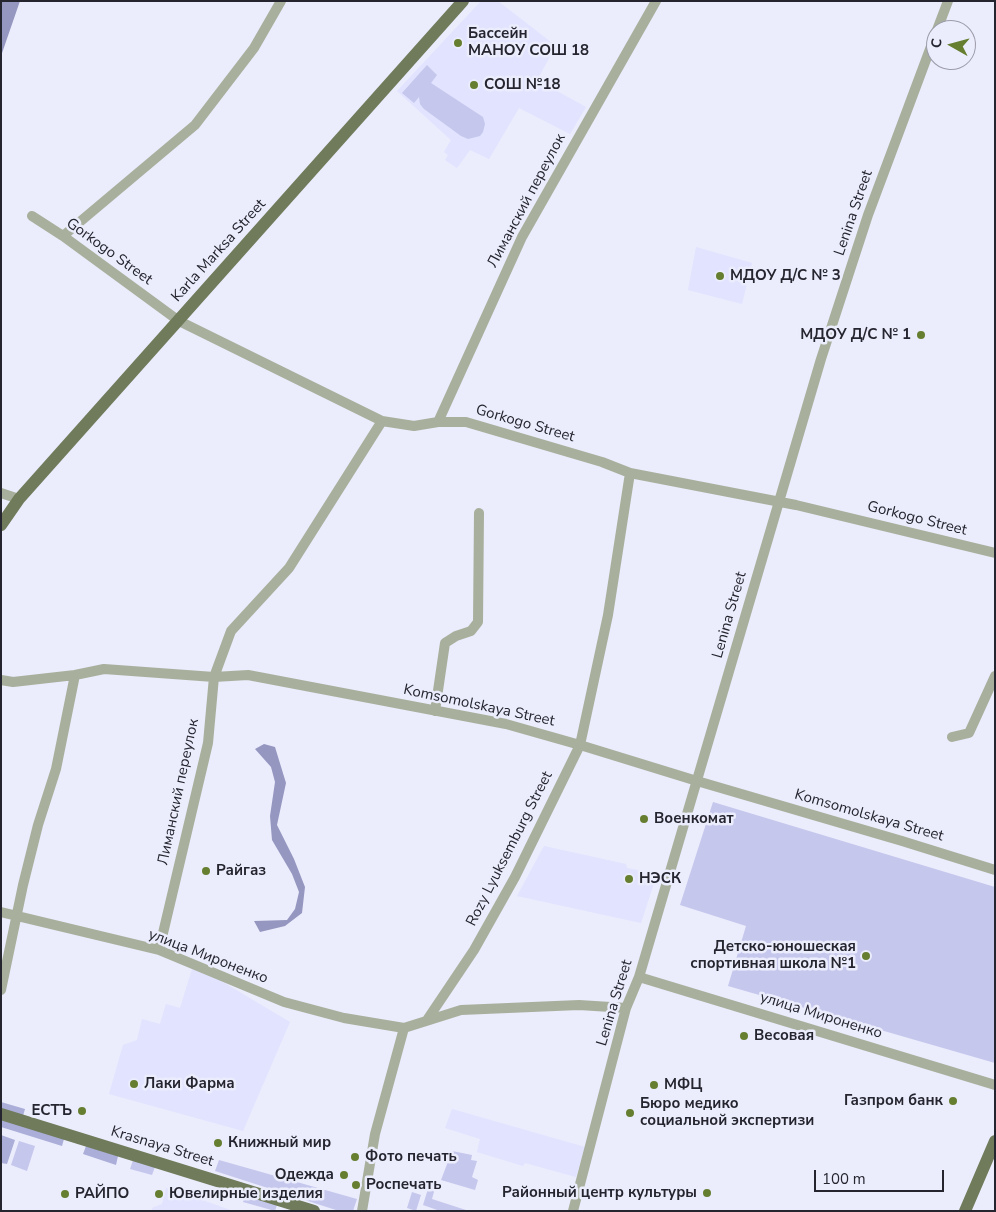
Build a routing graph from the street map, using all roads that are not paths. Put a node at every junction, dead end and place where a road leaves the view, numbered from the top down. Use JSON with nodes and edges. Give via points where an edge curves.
{"nodes":[{"id":1,"x":281,"y":1,"type":"edge"},
{"id":2,"x":463,"y":1,"type":"edge"},
{"id":3,"x":656,"y":1,"type":"edge"},
{"id":4,"x":948,"y":1,"type":"edge"},
{"id":5,"x":941,"y":20,"type":"edge"},
{"id":6,"x":926,"y":61,"type":"edge"},
{"id":7,"x":32,"y":216,"type":"dead end"},
{"id":8,"x":63,"y":236,"type":"junction"},
{"id":9,"x":179,"y":321,"type":"junction"},
{"id":10,"x":382,"y":421,"type":"junction"},
{"id":11,"x":438,"y":422,"type":"junction"},
{"id":12,"x":630,"y":472,"type":"junction"},
{"id":13,"x":1,"y":493,"type":"edge"},
{"id":14,"x":19,"y":499,"type":"junction"},
{"id":15,"x":779,"y":502,"type":"junction"},
{"id":16,"x":478,"y":513,"type":"dead end"},
{"id":17,"x":1,"y":525,"type":"edge"},
{"id":18,"x":995,"y":553,"type":"edge"},
{"id":19,"x":75,"y":676,"type":"junction"},
{"id":20,"x":995,"y":676,"type":"edge"},
{"id":21,"x":214,"y":677,"type":"junction"},
{"id":22,"x":1,"y":680,"type":"edge"},
{"id":23,"x":435,"y":711,"type":"junction"},
{"id":24,"x":952,"y":736,"type":"dead end"},
{"id":25,"x":580,"y":745,"type":"junction"},
{"id":26,"x":697,"y":781,"type":"junction"},
{"id":27,"x":995,"y":870,"type":"edge"},
{"id":28,"x":1,"y":912,"type":"edge"},
{"id":29,"x":17,"y":915,"type":"junction"},
{"id":30,"x":159,"y":950,"type":"junction"},
{"id":31,"x":639,"y":977,"type":"junction"},
{"id":32,"x":1,"y":990,"type":"edge"},
{"id":33,"x":626,"y":1008,"type":"junction"},
{"id":34,"x":427,"y":1020,"type":"junction"},
{"id":35,"x":404,"y":1028,"type":"junction"},
{"id":36,"x":995,"y":1085,"type":"edge"},
{"id":37,"x":1,"y":1114,"type":"edge"},
{"id":38,"x":995,"y":1141,"type":"edge"},
{"id":39,"x":314,"y":1211,"type":"edge"},
{"id":40,"x":362,"y":1211,"type":"edge"},
{"id":41,"x":573,"y":1211,"type":"edge"},
{"id":42,"x":965,"y":1211,"type":"edge"}],
"edges":[{"from":1,"to":8,"type":"street","via":[[254,48],[195,125]]},
{"from":2,"to":9,"type":"main road","name":"Karla Marksa Street"},
{"from":3,"to":11,"type":"street","name":"Лиманский переулок","via":[[522,237]]},
{"from":4,"to":5,"type":"street","name":"Lenina Street"},
{"from":6,"to":15,"type":"street","name":"Lenina Street","via":[[868,215]]},
{"from":7,"to":8,"type":"street","name":"Gorkogo Street"},
{"from":8,"to":9,"type":"street","name":"Gorkogo Street"},
{"from":9,"to":10,"type":"street","name":"Gorkogo Street"},
{"from":9,"to":14,"type":"main road","name":"Karla Marksa Street"},
{"from":10,"to":11,"type":"street","name":"Gorkogo Street","via":[[414,426]]},
{"from":10,"to":21,"type":"street","name":"Лиманский переулок","via":[[289,568],[231,631]]},
{"from":11,"to":12,"type":"street","name":"Gorkogo Street","via":[[466,422]]},
{"from":12,"to":15,"type":"street","name":"Gorkogo Street"},
{"from":12,"to":25,"type":"street","name":"Rozy Lyuksemburg Street","via":[[608,615]]},
{"from":13,"to":14,"type":"street"},
{"from":14,"to":17,"type":"main road","name":"Karla Marksa Street"},
{"from":15,"to":18,"type":"street","name":"Gorkogo Street"},
{"from":15,"to":26,"type":"street","name":"Lenina Street"},
{"from":16,"to":23,"type":"street","via":[[478,622],[471,631],[444,643]]},
{"from":19,"to":21,"type":"street","name":"Komsomolskaya Street","via":[[104,669]]},
{"from":19,"to":22,"type":"street","name":"Komsomolskaya Street","via":[[13,682]]},
{"from":19,"to":29,"type":"street","via":[[56,769],[30,854]]},
{"from":20,"to":24,"type":"street","via":[[969,733]]},
{"from":21,"to":23,"type":"street","name":"Komsomolskaya Street","via":[[248,675]]},
{"from":21,"to":30,"type":"street","name":"Лиманский переулок","via":[[208,743]]},
{"from":23,"to":25,"type":"street","name":"Komsomolskaya Street","via":[[506,724]]},
{"from":25,"to":26,"type":"street","name":"Komsomolskaya Street"},
{"from":25,"to":34,"type":"street","name":"Rozy Lyuksemburg Street","via":[[515,877],[474,950]]},
{"from":26,"to":27,"type":"street","name":"Komsomolskaya Street"},
{"from":26,"to":31,"type":"street","name":"Lenina Street"},
{"from":28,"to":29,"type":"street","name":"улица Мироненко"},
{"from":29,"to":30,"type":"street","name":"улица Мироненко"},
{"from":29,"to":32,"type":"street"},
{"from":30,"to":35,"type":"street","name":"улица Мироненко","via":[[284,1002],[344,1018]]},
{"from":31,"to":33,"type":"street","name":"Lenina Street"},
{"from":31,"to":36,"type":"street","name":"улица Мироненко"},
{"from":33,"to":34,"type":"street","via":[[580,1005],[461,1010]]},
{"from":33,"to":41,"type":"street","name":"Lenina Street"},
{"from":34,"to":35,"type":"street"},
{"from":35,"to":40,"type":"street","via":[[375,1134],[369,1191]]},
{"from":37,"to":39,"type":"main road","name":"Krasnaya Street"},
{"from":38,"to":42,"type":"main road"}]}
